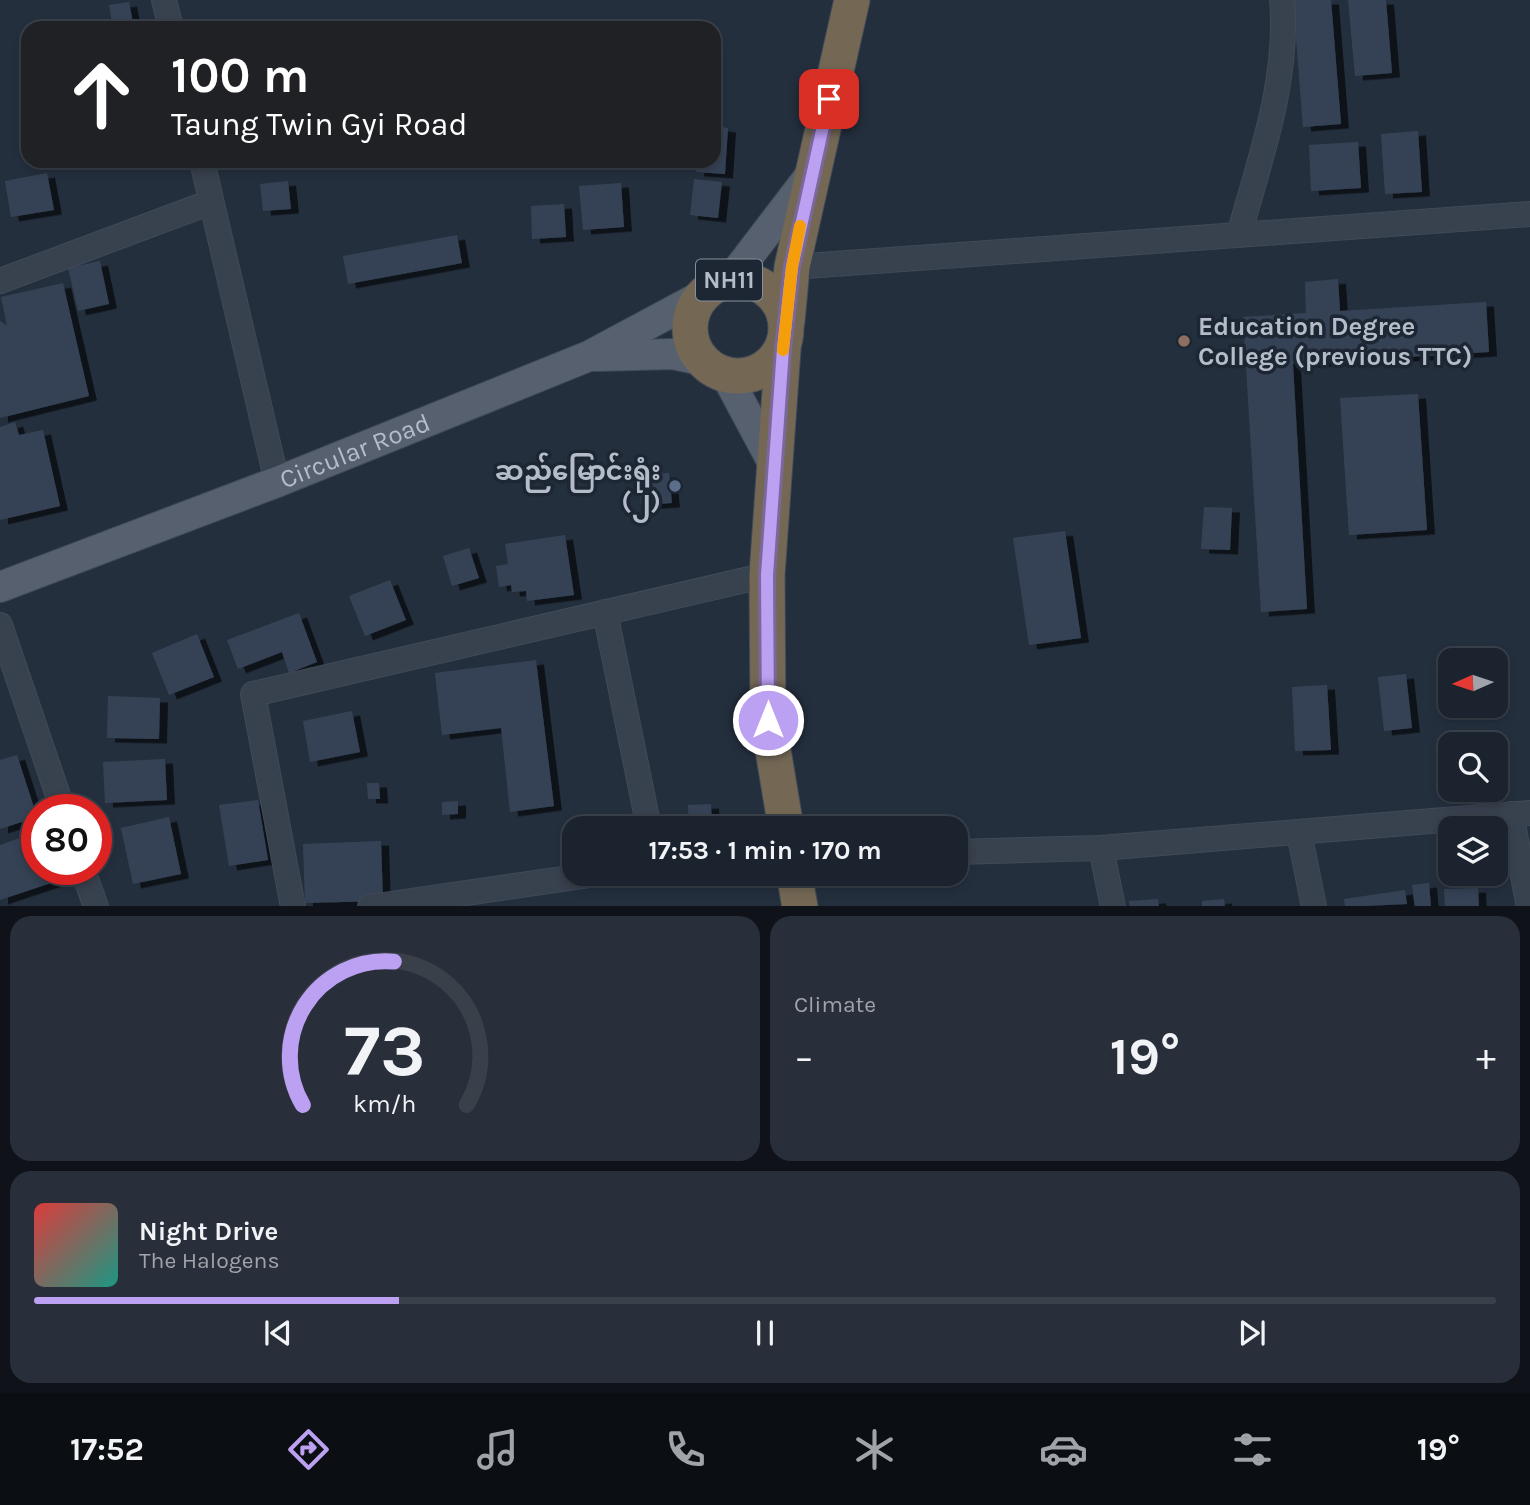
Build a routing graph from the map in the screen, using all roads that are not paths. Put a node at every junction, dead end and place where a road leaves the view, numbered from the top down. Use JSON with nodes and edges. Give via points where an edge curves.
{"nodes":[{"id":1,"x":164,"y":0,"type":"edge"},
{"id":2,"x":852,"y":0,"type":"edge"},
{"id":3,"x":1282,"y":0,"type":"edge"},
{"id":4,"x":169,"y":21,"type":"edge"},
{"id":5,"x":204,"y":168,"type":"edge"},
{"id":6,"x":812,"y":172,"type":"junction"},
{"id":7,"x":211,"y":202,"type":"junction"},
{"id":8,"x":1530,"y":214,"type":"edge"},
{"id":9,"x":1239,"y":235,"type":"junction"},
{"id":10,"x":792,"y":267,"type":"junction"},
{"id":11,"x":731,"y":279,"type":"junction"},
{"id":12,"x":0,"y":281,"type":"edge"},
{"id":13,"x":701,"y":296,"type":"junction"},
{"id":14,"x":785,"y":335,"type":"junction"},
{"id":15,"x":589,"y":356,"type":"junction"},
{"id":16,"x":713,"y":368,"type":"junction"},
{"id":17,"x":772,"y":461,"type":"junction"},
{"id":18,"x":277,"y":482,"type":"junction"},
{"id":19,"x":767,"y":575,"type":"junction"},
{"id":20,"x":0,"y":587,"type":"edge"},
{"id":21,"x":606,"y":612,"type":"junction"},
{"id":22,"x":0,"y":625,"type":"edge"},
{"id":23,"x":58,"y":794,"type":"edge"},
{"id":24,"x":1521,"y":814,"type":"edge"},
{"id":25,"x":647,"y":816,"type":"edge"},
{"id":26,"x":784,"y":816,"type":"edge"},
{"id":27,"x":1300,"y":832,"type":"junction"},
{"id":28,"x":1101,"y":848,"type":"junction"},
{"id":29,"x":968,"y":852,"type":"edge"},
{"id":30,"x":562,"y":879,"type":"edge"},
{"id":31,"x":88,"y":885,"type":"edge"},
{"id":32,"x":796,"y":886,"type":"edge"},
{"id":33,"x":96,"y":906,"type":"edge"},
{"id":34,"x":293,"y":906,"type":"edge"},
{"id":35,"x":370,"y":906,"type":"edge"},
{"id":36,"x":800,"y":906,"type":"edge"},
{"id":37,"x":1112,"y":906,"type":"edge"},
{"id":38,"x":1314,"y":906,"type":"edge"},
{"id":39,"x":1529,"y":906,"type":"edge"}],
"edges":[{"from":1,"to":4,"type":"street"},
{"from":2,"to":6,"type":"highway","number":"NH11"},
{"from":3,"to":9,"type":"street","via":[[1279,88]]},
{"from":5,"to":7,"type":"street"},
{"from":6,"to":10,"type":"highway","number":"NH11"},
{"from":6,"to":11,"type":"main road"},
{"from":7,"to":12,"type":"street"},
{"from":7,"to":18,"type":"street"},
{"from":8,"to":9,"type":"street"},
{"from":9,"to":10,"type":"street"},
{"from":10,"to":14,"type":"highway","number":"NH11"},
{"from":11,"to":13,"type":"highway","number":"NH11"},
{"from":11,"to":14,"type":"highway","number":"NH11","via":[[757,282],[777,297]]},
{"from":13,"to":15,"type":"main road","name":"Circular Road"},
{"from":13,"to":16,"type":"highway","number":"NH11","via":[[691,316],[691,339]]},
{"from":14,"to":16,"type":"highway","via":[[769,367],[748,376]]},
{"from":14,"to":17,"type":"highway","number":"NH11"},
{"from":15,"to":16,"type":"main road","via":[[673,354]]},
{"from":15,"to":18,"type":"main road","name":"Circular Road"},
{"from":16,"to":17,"type":"main road"},
{"from":17,"to":19,"type":"highway","number":"NH11"},
{"from":18,"to":20,"type":"main road","name":"Circular Road"},
{"from":19,"to":21,"type":"street"},
{"from":19,"to":26,"type":"highway","number":"NH11","via":[[768,720]]},
{"from":21,"to":25,"type":"street"},
{"from":21,"to":34,"type":"street","via":[[253,694]]},
{"from":22,"to":23,"type":"street"},
{"from":24,"to":27,"type":"street"},
{"from":24,"to":39,"type":"street"},
{"from":27,"to":28,"type":"street"},
{"from":27,"to":38,"type":"street"},
{"from":28,"to":29,"type":"street"},
{"from":28,"to":37,"type":"street"},
{"from":30,"to":35,"type":"street"},
{"from":31,"to":33,"type":"street"},
{"from":32,"to":36,"type":"highway"}]}
